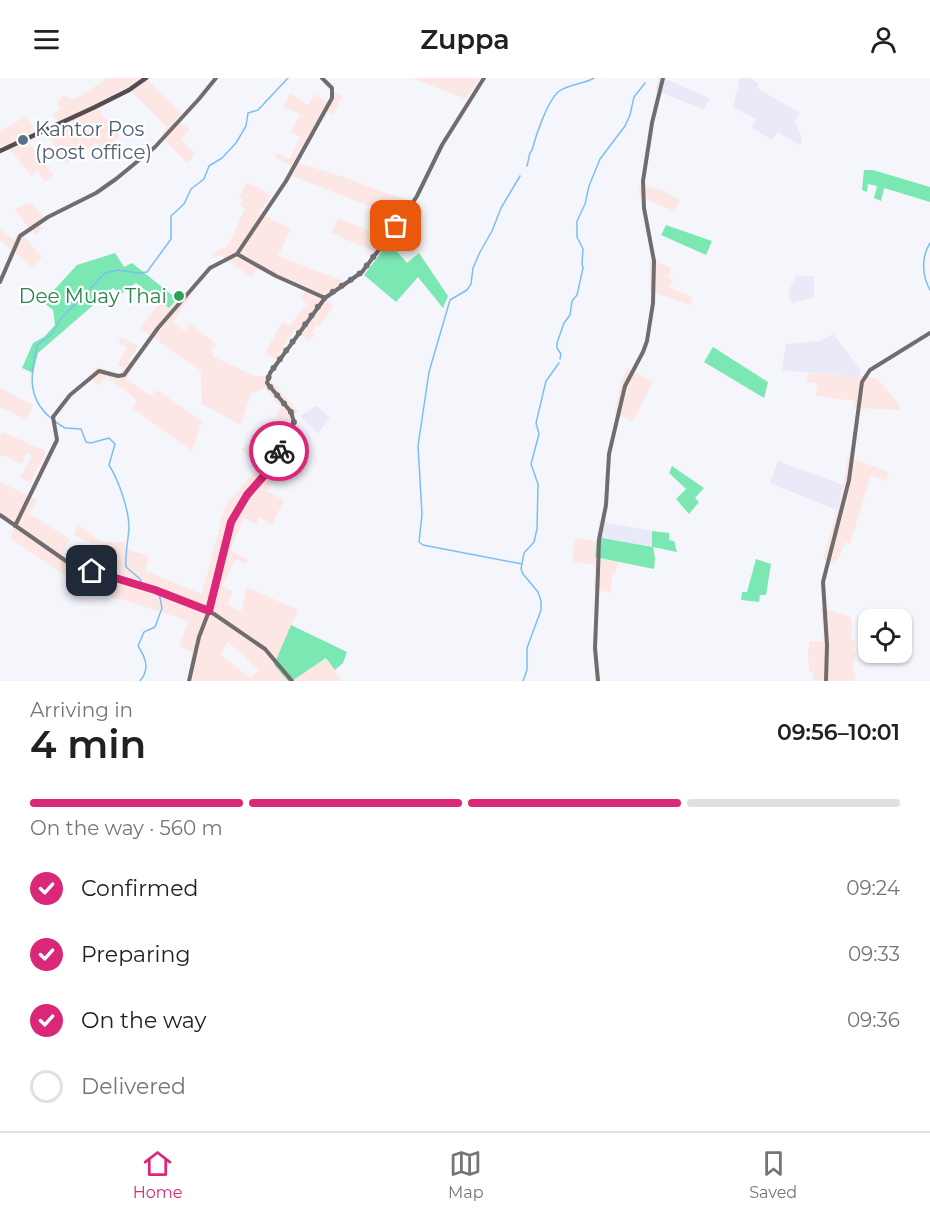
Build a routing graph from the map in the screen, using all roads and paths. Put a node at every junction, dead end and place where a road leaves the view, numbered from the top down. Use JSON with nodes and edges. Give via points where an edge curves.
{"nodes":[{"id":1,"x":146,"y":78,"type":"edge"},
{"id":2,"x":216,"y":78,"type":"edge"},
{"id":3,"x":322,"y":78,"type":"edge"},
{"id":4,"x":484,"y":78,"type":"edge"},
{"id":5,"x":663,"y":78,"type":"edge"},
{"id":6,"x":0,"y":151,"type":"edge"},
{"id":7,"x":237,"y":254,"type":"junction"},
{"id":8,"x":0,"y":282,"type":"edge"},
{"id":9,"x":325,"y":297,"type":"junction"},
{"id":10,"x":930,"y":333,"type":"edge"},
{"id":11,"x":0,"y":515,"type":"edge"},
{"id":12,"x":15,"y":526,"type":"junction"},
{"id":13,"x":209,"y":611,"type":"junction"},
{"id":14,"x":189,"y":681,"type":"edge"},
{"id":15,"x":292,"y":681,"type":"edge"},
{"id":16,"x":598,"y":681,"type":"edge"},
{"id":17,"x":826,"y":681,"type":"edge"}],
"edges":[{"from":1,"to":6,"type":"main road","via":[[93,108]]},
{"from":2,"to":8,"type":"street","via":[[155,147],[116,179],[20,236]]},
{"from":3,"to":7,"type":"street","via":[[332,88],[332,98],[286,182]]},
{"from":4,"to":9,"type":"street","via":[[403,218],[362,272]]},
{"from":5,"to":16,"type":"street","via":[[643,181],[654,261],[653,303],[647,341],[626,383],[609,453],[599,540],[595,648]]},
{"from":7,"to":9,"type":"street"},
{"from":7,"to":12,"type":"street","via":[[210,268],[155,331],[124,375],[99,371],[70,395],[53,420],[57,439]]},
{"from":9,"to":13,"type":"street","via":[[267,380],[294,422],[272,466],[247,495],[231,522]]},
{"from":10,"to":17,"type":"street","via":[[870,370],[862,382],[849,480],[823,582]]},
{"from":11,"to":12,"type":"street"},
{"from":12,"to":13,"type":"street","via":[[71,564]]},
{"from":13,"to":14,"type":"street"},
{"from":13,"to":15,"type":"street","via":[[265,649]]}]}
